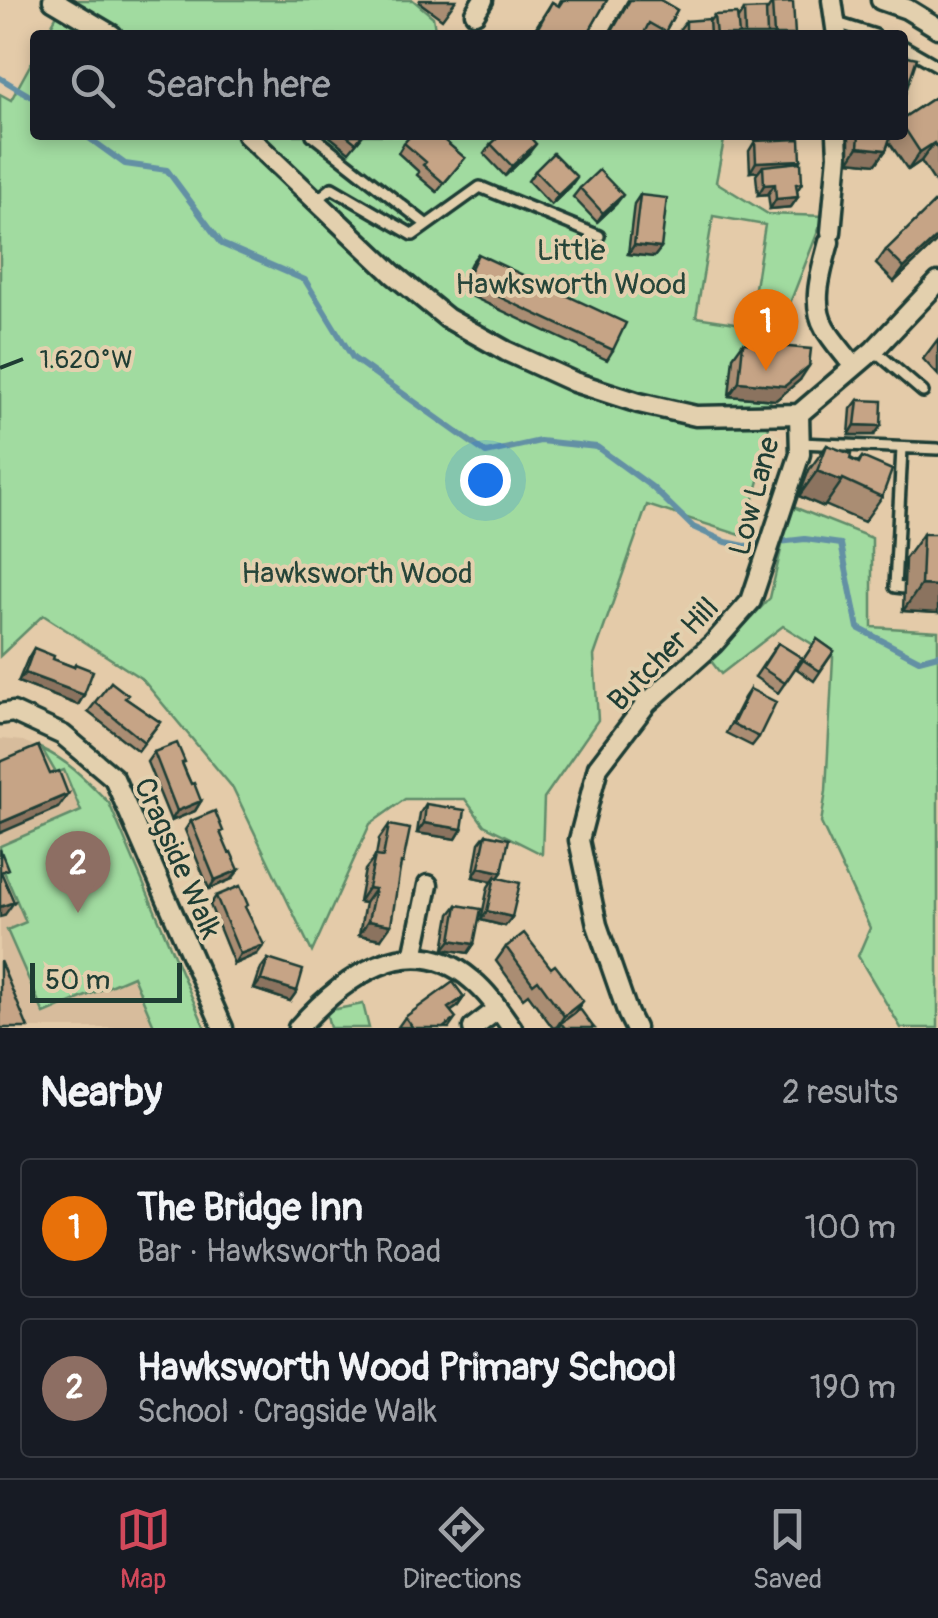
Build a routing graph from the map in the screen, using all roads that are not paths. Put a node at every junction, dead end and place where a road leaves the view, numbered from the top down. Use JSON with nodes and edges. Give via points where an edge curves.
{"nodes":[{"id":1,"x":53,"y":0,"type":"edge"},
{"id":2,"x":832,"y":0,"type":"edge"},
{"id":3,"x":881,"y":0,"type":"edge"},
{"id":4,"x":938,"y":28,"type":"edge"},
{"id":5,"x":837,"y":29,"type":"edge"},
{"id":6,"x":104,"y":30,"type":"edge"},
{"id":7,"x":908,"y":49,"type":"edge"},
{"id":8,"x":938,"y":66,"type":"edge"},
{"id":9,"x":252,"y":140,"type":"edge"},
{"id":10,"x":318,"y":140,"type":"edge"},
{"id":11,"x":837,"y":140,"type":"edge"},
{"id":12,"x":318,"y":200,"type":"junction"},
{"id":13,"x":427,"y":225,"type":"junction"},
{"id":14,"x":599,"y":236,"type":"dead end"},
{"id":15,"x":938,"y":282,"type":"edge"},
{"id":16,"x":874,"y":350,"type":"junction"},
{"id":17,"x":854,"y":366,"type":"junction"},
{"id":18,"x":923,"y":392,"type":"dead end"},
{"id":19,"x":799,"y":414,"type":"junction"},
{"id":20,"x":800,"y":443,"type":"junction"},
{"id":21,"x":902,"y":448,"type":"junction"},
{"id":22,"x":938,"y":450,"type":"edge"},
{"id":23,"x":904,"y":588,"type":"dead end"},
{"id":24,"x":751,"y":601,"type":"joint"},
{"id":25,"x":0,"y":714,"type":"edge"},
{"id":26,"x":428,"y":885,"type":"dead end"},
{"id":27,"x":413,"y":957,"type":"junction"},
{"id":28,"x":498,"y":1009,"type":"junction"},
{"id":29,"x":222,"y":1028,"type":"edge"},
{"id":30,"x":298,"y":1028,"type":"edge"},
{"id":31,"x":472,"y":1028,"type":"edge"},
{"id":32,"x":512,"y":1028,"type":"edge"},
{"id":33,"x":636,"y":1028,"type":"edge"}],
"edges":[{"from":1,"to":6,"type":"street"},
{"from":2,"to":5,"type":"street"},
{"from":3,"to":4,"type":"street"},
{"from":7,"to":8,"type":"lane"},
{"from":9,"to":12,"type":"street"},
{"from":10,"to":13,"type":"lane"},
{"from":11,"to":17,"type":"street","via":[[818,312]]},
{"from":12,"to":13,"type":"lane","via":[[332,188],[413,235]]},
{"from":12,"to":19,"type":"street","via":[[447,318],[574,382],[696,416]]},
{"from":13,"to":14,"type":"lane","via":[[480,187]]},
{"from":15,"to":16,"type":"street","name":"Low Lane"},
{"from":16,"to":17,"type":"street","name":"Low Lane"},
{"from":16,"to":18,"type":"lane"},
{"from":17,"to":19,"type":"street","name":"Low Lane"},
{"from":19,"to":20,"type":"street","name":"Low Lane"},
{"from":20,"to":21,"type":"lane"},
{"from":20,"to":24,"type":"street","name":"Low Lane"},
{"from":21,"to":22,"type":"lane"},
{"from":21,"to":23,"type":"lane","via":[[895,587]]},
{"from":24,"to":33,"type":"street","name":"Butcher Hill","via":[[648,703],[598,767],[579,840],[597,925]]},
{"from":25,"to":29,"type":"street","name":"Cragside Walk","via":[[13,712],[63,735],[114,778]]},
{"from":26,"to":27,"type":"street"},
{"from":27,"to":28,"type":"street","via":[[456,968]]},
{"from":27,"to":30,"type":"street","via":[[392,958],[352,979]]},
{"from":28,"to":31,"type":"street"},
{"from":28,"to":32,"type":"street"}]}
